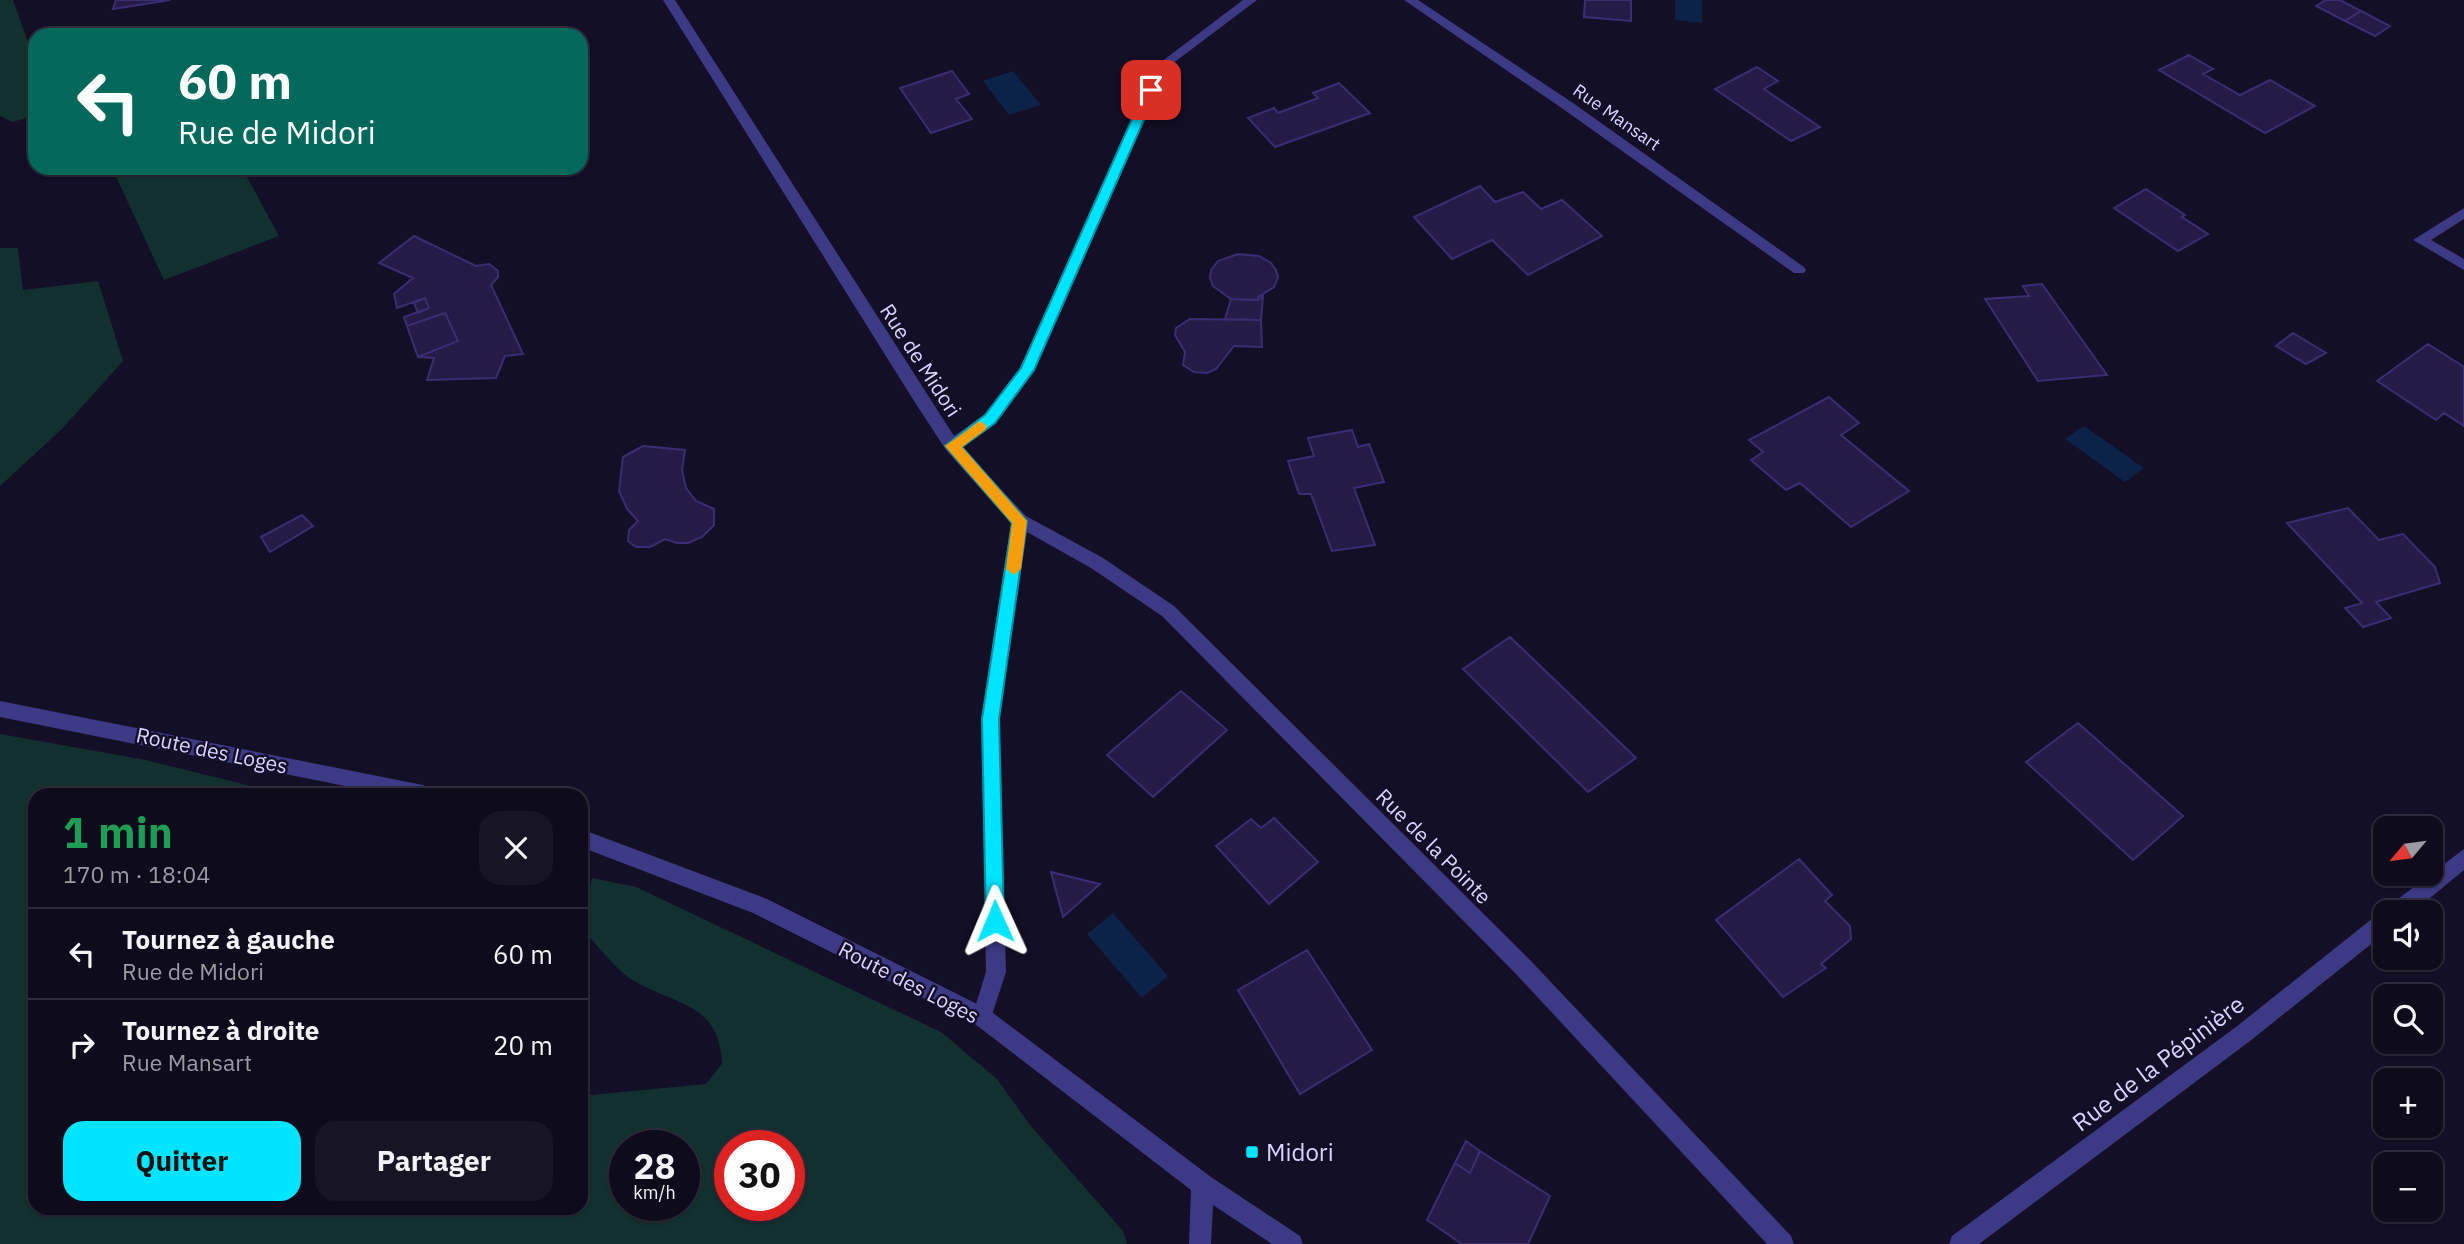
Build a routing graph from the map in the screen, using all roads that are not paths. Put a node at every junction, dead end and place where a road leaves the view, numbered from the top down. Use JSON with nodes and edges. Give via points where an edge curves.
{"nodes":[{"id":1,"x":668,"y":0,"type":"edge"},
{"id":2,"x":1251,"y":0,"type":"edge"},
{"id":3,"x":1410,"y":0,"type":"edge"},
{"id":4,"x":2464,"y":213,"type":"edge"},
{"id":5,"x":2464,"y":265,"type":"edge"},
{"id":6,"x":1799,"y":270,"type":"dead end"},
{"id":7,"x":952,"y":446,"type":"junction"},
{"id":8,"x":1020,"y":521,"type":"junction"},
{"id":9,"x":0,"y":709,"type":"edge"},
{"id":10,"x":394,"y":788,"type":"edge"},
{"id":11,"x":588,"y":841,"type":"edge"},
{"id":12,"x":2464,"y":858,"type":"edge"},
{"id":13,"x":2412,"y":900,"type":"edge"},
{"id":14,"x":2373,"y":931,"type":"edge"},
{"id":15,"x":982,"y":1017,"type":"junction"},
{"id":16,"x":1203,"y":1185,"type":"junction"},
{"id":17,"x":1200,"y":1244,"type":"edge"},
{"id":18,"x":1292,"y":1244,"type":"edge"},
{"id":19,"x":1783,"y":1244,"type":"edge"},
{"id":20,"x":1960,"y":1244,"type":"edge"}],
"edges":[{"from":1,"to":7,"type":"street","name":"Rue de Midori"},
{"from":2,"to":7,"type":"street","via":[[1163,65],[1027,370],[990,419]]},
{"from":3,"to":6,"type":"street","name":"Rue Mansart","via":[[1569,106]]},
{"from":4,"to":5,"type":"street","via":[[2420,240]]},
{"from":7,"to":8,"type":"street","name":"Rue de Midori"},
{"from":8,"to":15,"type":"street","via":[[990,719],[996,972]]},
{"from":8,"to":19,"type":"street","name":"Rue de la Pointe","via":[[1168,611],[1523,967]]},
{"from":9,"to":10,"type":"street","name":"Route des Loges"},
{"from":11,"to":15,"type":"street","name":"Route des Loges","via":[[760,906]]},
{"from":12,"to":13,"type":"street"},
{"from":14,"to":20,"type":"street","name":"Rue de la Pépinière","via":[[2243,1034]]},
{"from":15,"to":16,"type":"street","name":"Route des Loges"},
{"from":16,"to":17,"type":"street"},
{"from":16,"to":18,"type":"street","name":"Route des Loges"}]}
